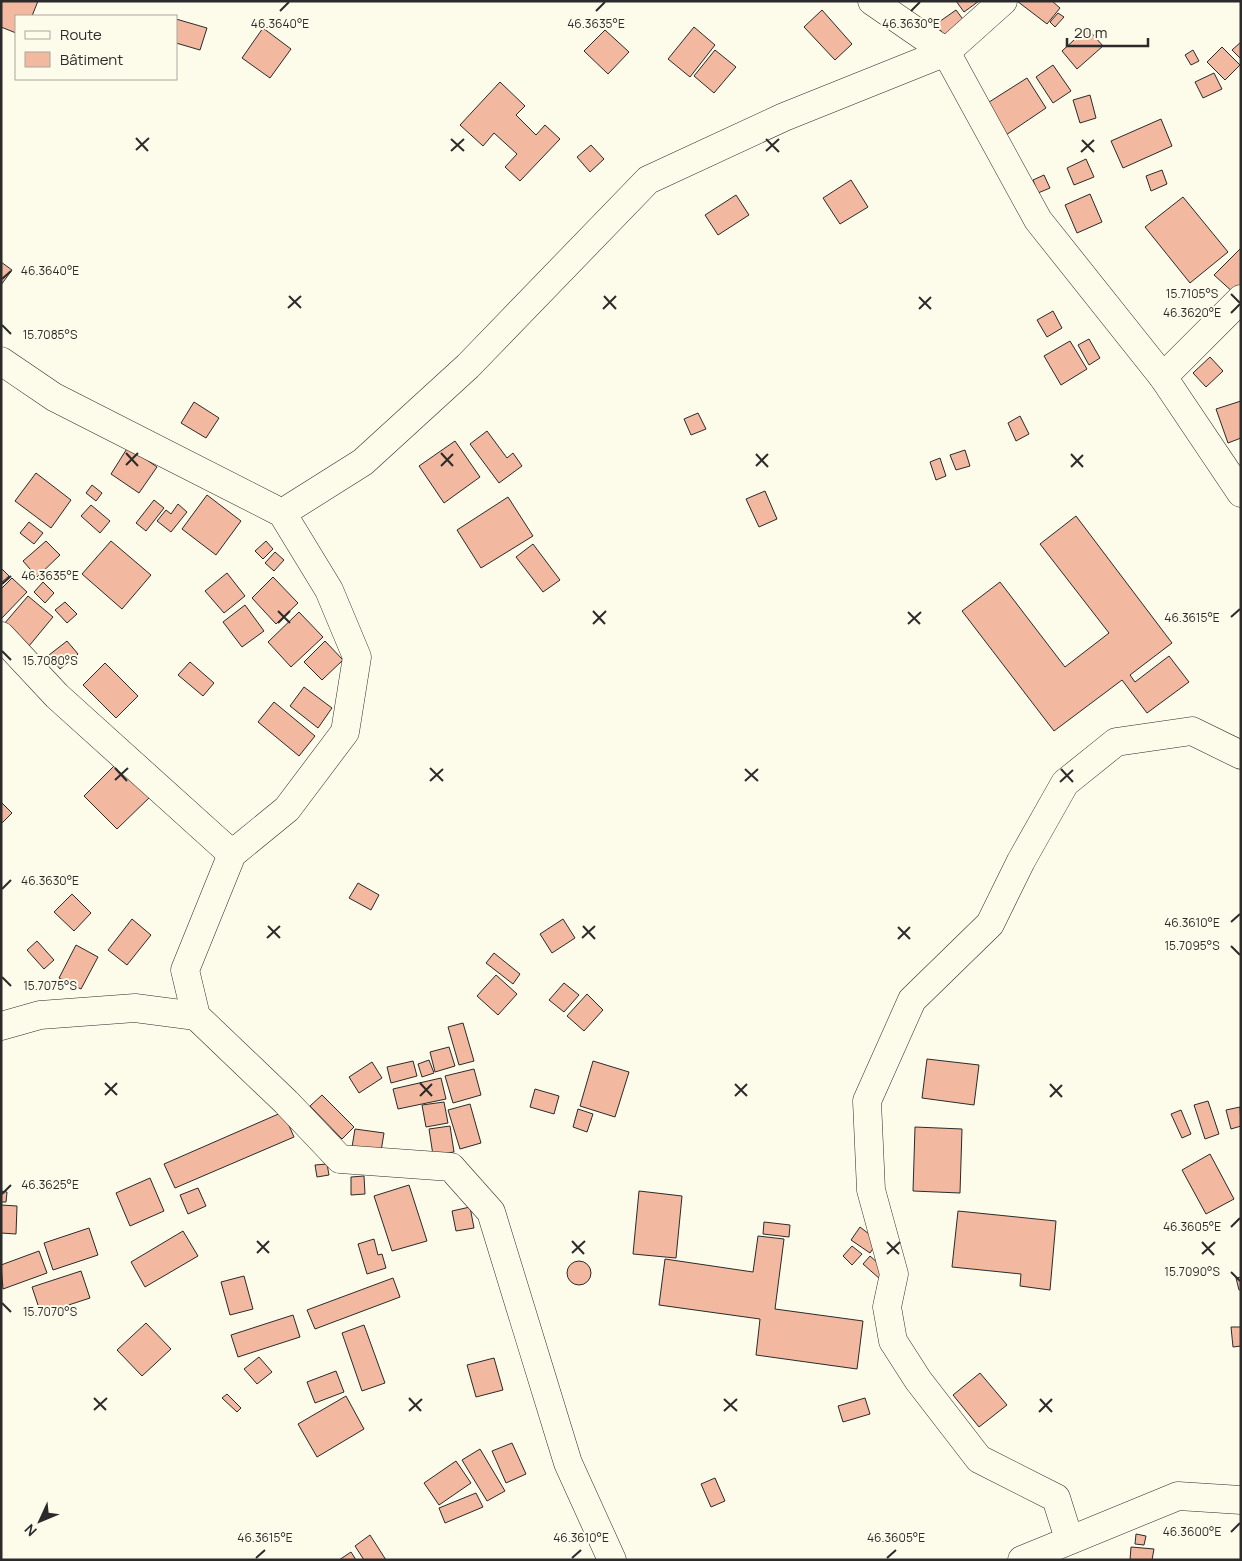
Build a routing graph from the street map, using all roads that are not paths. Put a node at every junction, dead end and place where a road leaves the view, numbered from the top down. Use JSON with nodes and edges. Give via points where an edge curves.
{"nodes":[{"id":1,"x":872,"y":1,"type":"edge"},
{"id":2,"x":1003,"y":1,"type":"edge"},
{"id":3,"x":946,"y":52,"type":"junction"},
{"id":4,"x":1241,"y":299,"type":"edge"},
{"id":5,"x":1,"y":361,"type":"edge"},
{"id":6,"x":1162,"y":377,"type":"junction"},
{"id":7,"x":1241,"y":493,"type":"edge"},
{"id":8,"x":282,"y":513,"type":"junction"},
{"id":9,"x":1,"y":636,"type":"edge"},
{"id":10,"x":1241,"y":754,"type":"edge"},
{"id":11,"x":232,"y":854,"type":"junction"},
{"id":12,"x":196,"y":1016,"type":"junction"},
{"id":13,"x":1,"y":1026,"type":"edge"},
{"id":14,"x":1241,"y":1500,"type":"edge"},
{"id":15,"x":1068,"y":1539,"type":"junction"},
{"id":16,"x":612,"y":1560,"type":"edge"},
{"id":17,"x":1022,"y":1560,"type":"edge"}],
"edges":[{"from":1,"to":3,"type":"street"},
{"from":2,"to":3,"type":"street"},
{"from":3,"to":6,"type":"street","via":[[1038,220]]},
{"from":3,"to":8,"type":"street","via":[[784,117],[648,180],[468,366],[363,462]]},
{"from":4,"to":6,"type":"street"},
{"from":5,"to":8,"type":"street","via":[[54,397]]},
{"from":6,"to":7,"type":"street"},
{"from":8,"to":11,"type":"street","via":[[329,590],[356,657],[345,732],[287,808]]},
{"from":9,"to":11,"type":"street","via":[[57,696]]},
{"from":10,"to":15,"type":"street","via":[[1192,730],[1116,742],[1064,783],[990,924],[912,1000],[867,1101],[871,1190],[894,1274],[887,1307],[893,1341],[918,1380],[979,1459],[1056,1498]]},
{"from":11,"to":12,"type":"street","via":[[185,970]]},
{"from":12,"to":13,"type":"street","via":[[135,1008],[40,1015]]},
{"from":12,"to":16,"type":"street","via":[[340,1159],[451,1167],[491,1212],[568,1463]]},
{"from":14,"to":15,"type":"street","via":[[1178,1496]]},
{"from":15,"to":17,"type":"street"}]}
